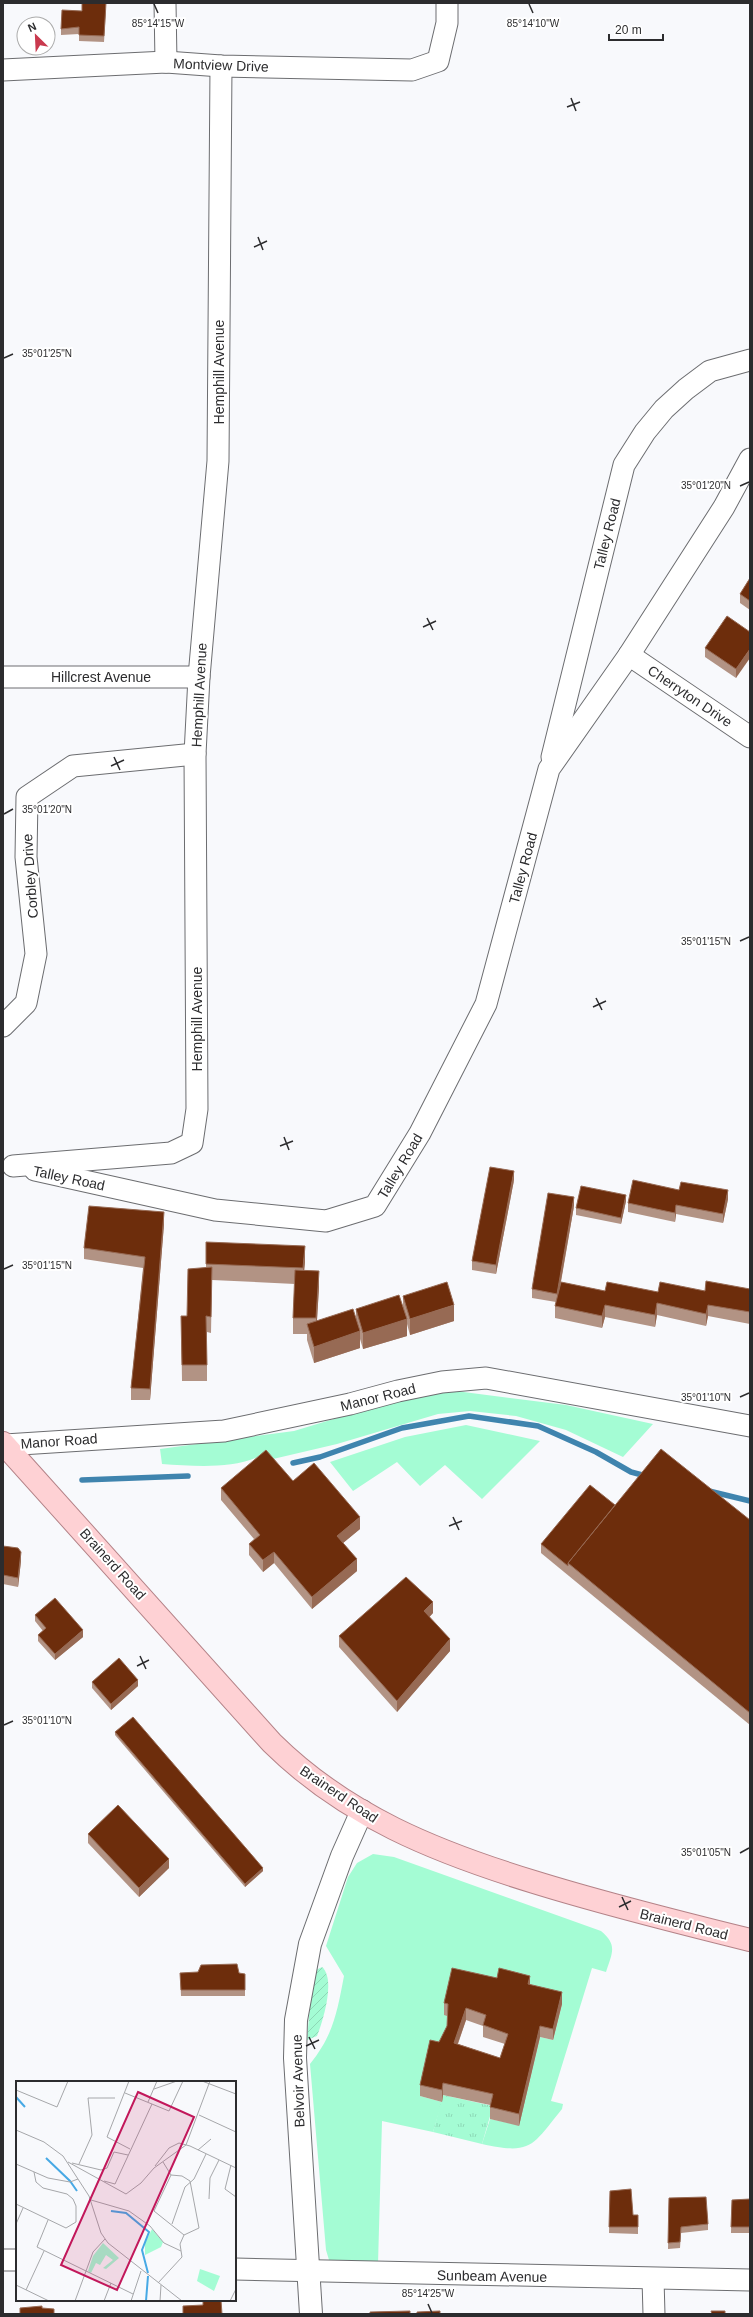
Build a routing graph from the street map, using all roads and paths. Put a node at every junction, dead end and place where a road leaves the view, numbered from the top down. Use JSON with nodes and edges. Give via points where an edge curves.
{"nodes":[{"id":1,"x":165,"y":3,"type":"edge"},
{"id":2,"x":447,"y":3,"type":"edge"},
{"id":3,"x":166,"y":62,"type":"junction"},
{"id":4,"x":220,"y":66,"type":"junction"},
{"id":5,"x":3,"y":70,"type":"edge"},
{"id":6,"x":750,"y":360,"type":"edge"},
{"id":7,"x":750,"y":459,"type":"edge"},
{"id":8,"x":629,"y":655,"type":"junction"},
{"id":9,"x":3,"y":677,"type":"edge"},
{"id":10,"x":199,"y":677,"type":"junction"},
{"id":11,"x":750,"y":737,"type":"edge"},
{"id":12,"x":195,"y":754,"type":"junction"},
{"id":13,"x":550,"y":769,"type":"junction"},
{"id":14,"x":3,"y":1026,"type":"edge"},
{"id":15,"x":8,"y":1165,"type":"edge"},
{"id":16,"x":750,"y":1426,"type":"edge"},
{"id":17,"x":4,"y":1444,"type":"edge"},
{"id":18,"x":362,"y":1811,"type":"junction"},
{"id":19,"x":750,"y":1940,"type":"edge"},
{"id":20,"x":3,"y":2260,"type":"edge"},
{"id":21,"x":16,"y":2260,"type":"edge"},
{"id":22,"x":236,"y":2269,"type":"edge"},
{"id":23,"x":308,"y":2272,"type":"junction"},
{"id":24,"x":653,"y":2279,"type":"junction"},
{"id":25,"x":750,"y":2280,"type":"edge"},
{"id":26,"x":311,"y":2314,"type":"edge"},
{"id":27,"x":654,"y":2314,"type":"edge"}],
"edges":[{"from":1,"to":3,"type":"street"},
{"from":2,"to":4,"type":"street","name":"Montview Drive","via":[[447,23],[438,61],[412,70]]},
{"from":3,"to":4,"type":"street","name":"Montview Drive"},
{"from":3,"to":5,"type":"street","name":"Montview Drive"},
{"from":4,"to":10,"type":"street","name":"Hemphill Avenue","via":[[218,461]]},
{"from":6,"to":13,"type":"street","name":"Talley Road","via":[[710,371],[686,389],[664,409],[645,432],[624,465]]},
{"from":7,"to":8,"type":"street","name":"Talley Road","via":[[724,507]]},
{"from":8,"to":11,"type":"street","name":"Cherryton Drive"},
{"from":8,"to":13,"type":"street","name":"Talley Road"},
{"from":9,"to":10,"type":"street","name":"Hillcrest Avenue"},
{"from":10,"to":12,"type":"street","name":"Hemphill Avenue"},
{"from":12,"to":14,"type":"street","name":"Corbley Drive","via":[[73,766],[27,797],[26,857],[36,954],[26,1003]]},
{"from":12,"to":15,"type":"street","name":"Hemphill Avenue","via":[[197,1102],[192,1143],[171,1153]]},
{"from":13,"to":15,"type":"street","name":"Talley Road","via":[[486,1004],[420,1133],[375,1206],[326,1221],[215,1210]]},
{"from":16,"to":17,"type":"street","name":"Manor Road","via":[[486,1378],[442,1382],[224,1431]]},
{"from":17,"to":18,"type":"main road","name":"Brainerd Road","via":[[272,1743],[315,1781]]},
{"from":18,"to":19,"type":"main road","name":"Brainerd Road","via":[[411,1839],[483,1867],[594,1901]]},
{"from":18,"to":23,"type":"street","name":"Belvoir Avenue","via":[[342,1856],[310,1944],[296,2020],[295,2058]]},
{"from":20,"to":21,"type":"street"},
{"from":22,"to":23,"type":"street","name":"Sunbeam Avenue"},
{"from":23,"to":24,"type":"street","name":"Sunbeam Avenue"},
{"from":23,"to":26,"type":"street","name":"Belvoir Avenue"},
{"from":24,"to":25,"type":"street","name":"Sunbeam Avenue"},
{"from":24,"to":27,"type":"street"}]}
